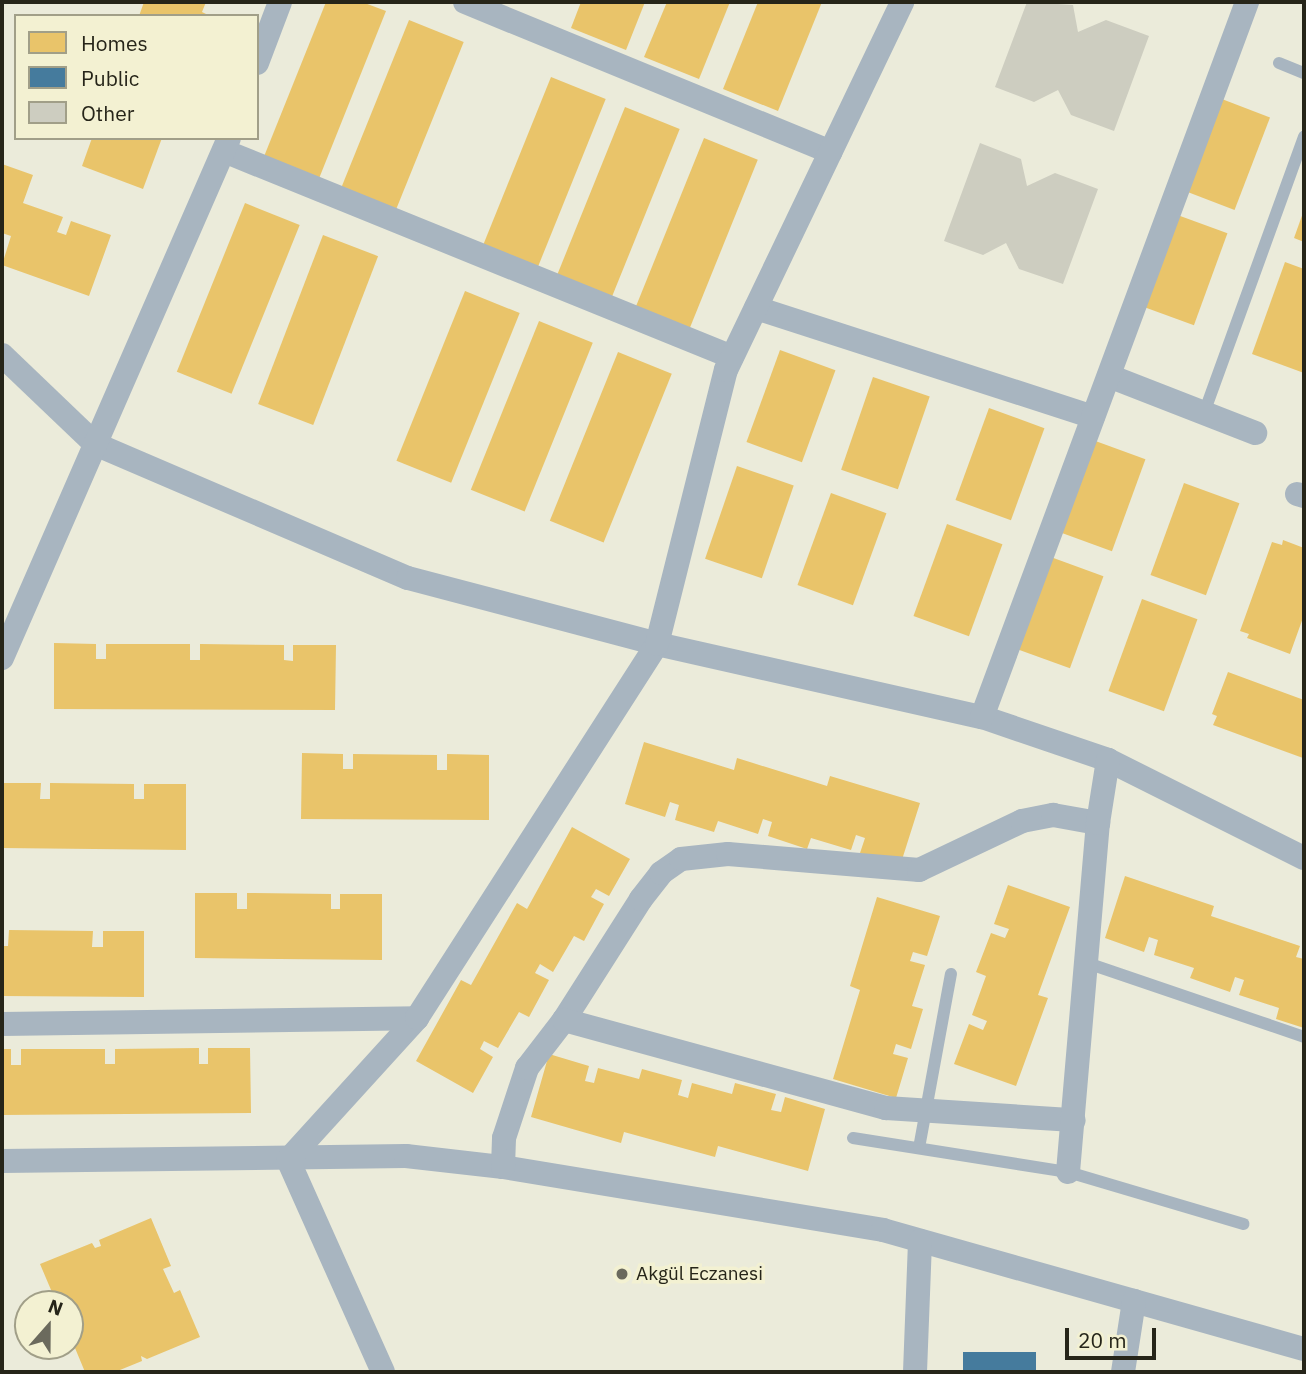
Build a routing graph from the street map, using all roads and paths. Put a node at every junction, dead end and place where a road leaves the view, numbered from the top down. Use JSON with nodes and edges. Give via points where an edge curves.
{"nodes":[{"id":1,"x":281,"y":2,"type":"edge"},
{"id":2,"x":465,"y":2,"type":"edge"},
{"id":3,"x":902,"y":2,"type":"edge"},
{"id":4,"x":1247,"y":2,"type":"edge"},
{"id":5,"x":259,"y":58,"type":"edge"},
{"id":6,"x":1279,"y":63,"type":"dead end"},
{"id":7,"x":1304,"y":73,"type":"edge"},
{"id":8,"x":1304,"y":137,"type":"edge"},
{"id":9,"x":226,"y":144,"type":"edge"},
{"id":10,"x":830,"y":152,"type":"junction"},
{"id":11,"x":755,"y":308,"type":"junction"},
{"id":12,"x":2,"y":355,"type":"edge"},
{"id":13,"x":732,"y":357,"type":"junction"},
{"id":14,"x":1109,"y":376,"type":"junction"},
{"id":15,"x":1204,"y":413,"type":"junction"},
{"id":16,"x":1093,"y":418,"type":"junction"},
{"id":17,"x":1255,"y":433,"type":"dead end"},
{"id":18,"x":95,"y":444,"type":"junction"},
{"id":19,"x":657,"y":644,"type":"junction"},
{"id":20,"x":2,"y":658,"type":"edge"},
{"id":21,"x":982,"y":717,"type":"junction"},
{"id":22,"x":1108,"y":760,"type":"junction"},
{"id":23,"x":1098,"y":822,"type":"junction"},
{"id":24,"x":1304,"y":858,"type":"edge"},
{"id":25,"x":1090,"y":964,"type":"junction"},
{"id":26,"x":951,"y":974,"type":"dead end"},
{"id":27,"x":418,"y":1018,"type":"junction"},
{"id":28,"x":564,"y":1020,"type":"junction"},
{"id":29,"x":2,"y":1024,"type":"edge"},
{"id":30,"x":1304,"y":1037,"type":"edge"},
{"id":31,"x":925,"y":1113,"type":"junction"},
{"id":32,"x":1074,"y":1121,"type":"junction"},
{"id":33,"x":853,"y":1138,"type":"dead end"},
{"id":34,"x":919,"y":1149,"type":"junction"},
{"id":35,"x":288,"y":1160,"type":"junction"},
{"id":36,"x":2,"y":1161,"type":"edge"},
{"id":37,"x":503,"y":1167,"type":"junction"},
{"id":38,"x":1068,"y":1172,"type":"junction"},
{"id":39,"x":1244,"y":1224,"type":"dead end"},
{"id":40,"x":920,"y":1241,"type":"junction"},
{"id":41,"x":1134,"y":1301,"type":"junction"},
{"id":42,"x":1304,"y":1349,"type":"edge"},
{"id":43,"x":383,"y":1372,"type":"edge"},
{"id":44,"x":915,"y":1372,"type":"edge"},
{"id":45,"x":1123,"y":1372,"type":"edge"}],
"edges":[{"from":1,"to":5,"type":"street"},
{"from":2,"to":10,"type":"street"},
{"from":3,"to":10,"type":"street"},
{"from":4,"to":14,"type":"street"},
{"from":6,"to":7,"type":"lane"},
{"from":8,"to":15,"type":"lane"},
{"from":9,"to":13,"type":"street"},
{"from":9,"to":18,"type":"street"},
{"from":10,"to":11,"type":"street"},
{"from":11,"to":13,"type":"street"},
{"from":11,"to":16,"type":"street"},
{"from":12,"to":18,"type":"street"},
{"from":13,"to":19,"type":"street"},
{"from":14,"to":15,"type":"street"},
{"from":14,"to":16,"type":"street"},
{"from":15,"to":17,"type":"street"},
{"from":16,"to":21,"type":"street"},
{"from":18,"to":19,"type":"street","via":[[408,578]]},
{"from":18,"to":20,"type":"street"},
{"from":19,"to":21,"type":"street"},
{"from":19,"to":27,"type":"street"},
{"from":21,"to":22,"type":"street"},
{"from":22,"to":23,"type":"street"},
{"from":22,"to":24,"type":"street"},
{"from":23,"to":25,"type":"street"},
{"from":23,"to":28,"type":"street","via":[[1053,815],[1023,821],[919,870],[728,854],[681,859],[661,873],[641,899]]},
{"from":25,"to":30,"type":"lane"},
{"from":25,"to":32,"type":"street"},
{"from":26,"to":31,"type":"lane"},
{"from":27,"to":29,"type":"street"},
{"from":27,"to":35,"type":"street"},
{"from":28,"to":31,"type":"street","via":[[886,1108]]},
{"from":28,"to":37,"type":"street","via":[[527,1068],[504,1138]]},
{"from":31,"to":32,"type":"street"},
{"from":31,"to":34,"type":"lane"},
{"from":32,"to":38,"type":"street"},
{"from":33,"to":34,"type":"lane"},
{"from":34,"to":38,"type":"lane"},
{"from":35,"to":36,"type":"street"},
{"from":35,"to":37,"type":"street","via":[[406,1156]]},
{"from":35,"to":43,"type":"street"},
{"from":37,"to":40,"type":"street","via":[[883,1230]]},
{"from":38,"to":39,"type":"lane"},
{"from":40,"to":41,"type":"street"},
{"from":40,"to":44,"type":"street"},
{"from":41,"to":42,"type":"street"},
{"from":41,"to":45,"type":"street"}]}
